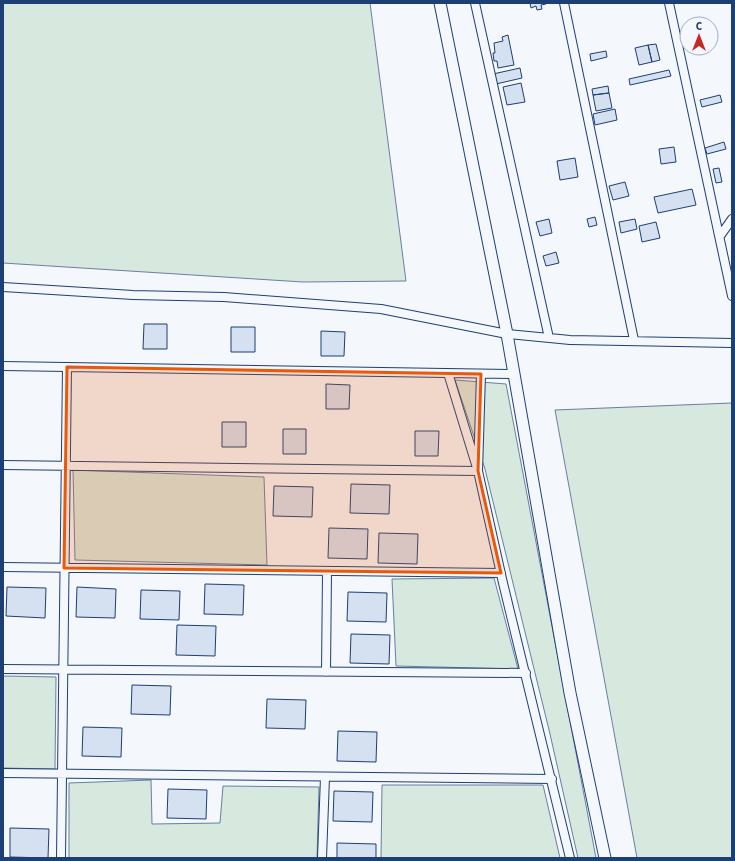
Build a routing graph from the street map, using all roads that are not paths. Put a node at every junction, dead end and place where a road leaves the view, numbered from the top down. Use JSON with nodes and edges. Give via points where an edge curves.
{"nodes":[{"id":1,"x":440,"y":3,"type":"edge"},
{"id":2,"x":475,"y":3,"type":"edge"},
{"id":3,"x":564,"y":3,"type":"edge"},
{"id":4,"x":669,"y":3,"type":"edge"},
{"id":5,"x":732,"y":220,"type":"edge"},
{"id":6,"x":720,"y":236,"type":"junction"},
{"id":7,"x":3,"y":287,"type":"edge"},
{"id":8,"x":732,"y":296,"type":"edge"},
{"id":9,"x":507,"y":334,"type":"junction"},
{"id":10,"x":550,"y":338,"type":"junction"},
{"id":11,"x":634,"y":340,"type":"junction"},
{"id":12,"x":732,"y":343,"type":"edge"},
{"id":13,"x":3,"y":366,"type":"edge"},
{"id":14,"x":67,"y":367,"type":"junction"},
{"id":15,"x":448,"y":373,"type":"junction"},
{"id":16,"x":481,"y":374,"type":"junction"},
{"id":17,"x":514,"y":374,"type":"junction"},
{"id":18,"x":3,"y":465,"type":"edge"},
{"id":19,"x":66,"y":466,"type":"junction"},
{"id":20,"x":478,"y":471,"type":"junction"},
{"id":21,"x":3,"y":567,"type":"edge"},
{"id":22,"x":64,"y":568,"type":"junction"},
{"id":23,"x":327,"y":571,"type":"junction"},
{"id":24,"x":501,"y":573,"type":"junction"},
{"id":25,"x":3,"y":669,"type":"edge"},
{"id":26,"x":63,"y":670,"type":"junction"},
{"id":27,"x":326,"y":672,"type":"junction"},
{"id":28,"x":526,"y":673,"type":"junction"},
{"id":29,"x":3,"y":773,"type":"edge"},
{"id":30,"x":62,"y":775,"type":"junction"},
{"id":31,"x":324,"y":777,"type":"junction"},
{"id":32,"x":552,"y":779,"type":"junction"},
{"id":33,"x":61,"y":858,"type":"edge"},
{"id":34,"x":322,"y":858,"type":"edge"},
{"id":35,"x":570,"y":858,"type":"edge"},
{"id":36,"x":605,"y":858,"type":"edge"}],
"edges":[{"from":1,"to":9,"type":"main road"},
{"from":2,"to":10,"type":"street"},
{"from":3,"to":11,"type":"street"},
{"from":4,"to":6,"type":"street"},
{"from":5,"to":6,"type":"street"},
{"from":6,"to":8,"type":"street"},
{"from":7,"to":9,"type":"street","via":[[126,295],[224,297],[380,309]]},
{"from":9,"to":10,"type":"street"},
{"from":9,"to":17,"type":"main road"},
{"from":10,"to":11,"type":"street"},
{"from":11,"to":12,"type":"street"},
{"from":13,"to":14,"type":"street"},
{"from":14,"to":15,"type":"street"},
{"from":14,"to":19,"type":"street"},
{"from":15,"to":16,"type":"street"},
{"from":15,"to":20,"type":"street"},
{"from":16,"to":17,"type":"street"},
{"from":16,"to":20,"type":"street"},
{"from":17,"to":36,"type":"main road","via":[[570,693]]},
{"from":18,"to":19,"type":"street"},
{"from":19,"to":20,"type":"street"},
{"from":19,"to":22,"type":"street"},
{"from":20,"to":24,"type":"street"},
{"from":21,"to":22,"type":"street"},
{"from":22,"to":23,"type":"street"},
{"from":22,"to":26,"type":"street"},
{"from":23,"to":24,"type":"street"},
{"from":23,"to":27,"type":"street"},
{"from":24,"to":28,"type":"street"},
{"from":25,"to":26,"type":"street"},
{"from":26,"to":27,"type":"street"},
{"from":26,"to":30,"type":"street"},
{"from":27,"to":28,"type":"street"},
{"from":28,"to":32,"type":"street"},
{"from":29,"to":30,"type":"street"},
{"from":30,"to":31,"type":"street"},
{"from":30,"to":33,"type":"street"},
{"from":31,"to":32,"type":"street"},
{"from":31,"to":34,"type":"street"},
{"from":32,"to":35,"type":"street"}]}
